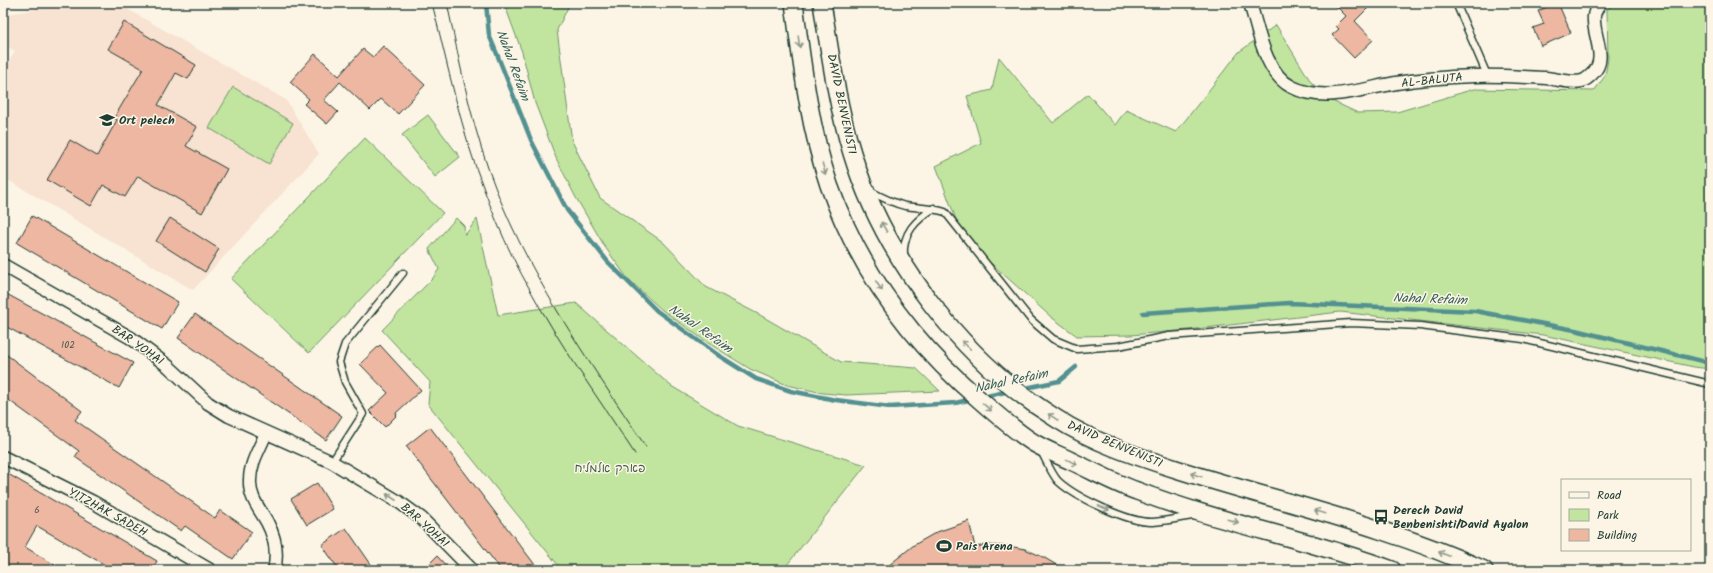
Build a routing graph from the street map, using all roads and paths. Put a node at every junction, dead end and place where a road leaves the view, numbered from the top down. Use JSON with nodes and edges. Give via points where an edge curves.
{"nodes":[{"id":1,"x":794,"y":3,"type":"edge"},
{"id":2,"x":822,"y":3,"type":"edge"},
{"id":3,"x":1250,"y":3,"type":"edge"},
{"id":4,"x":1456,"y":3,"type":"edge"},
{"id":5,"x":1600,"y":3,"type":"edge"},
{"id":6,"x":1487,"y":75,"type":"junction"},
{"id":7,"x":865,"y":188,"type":"junction"},
{"id":8,"x":934,"y":208,"type":"junction"},
{"id":9,"x":3,"y":265,"type":"edge"},
{"id":10,"x":907,"y":268,"type":"junction"},
{"id":11,"x":403,"y":273,"type":"dead end"},
{"id":12,"x":1710,"y":384,"type":"edge"},
{"id":13,"x":266,"y":433,"type":"junction"},
{"id":14,"x":1037,"y":445,"type":"junction"},
{"id":15,"x":3,"y":457,"type":"edge"},
{"id":16,"x":332,"y":462,"type":"junction"},
{"id":17,"x":1206,"y":513,"type":"junction"},
{"id":18,"x":1364,"y":559,"type":"junction"},
{"id":19,"x":1480,"y":569,"type":"edge"},
{"id":20,"x":210,"y":570,"type":"edge"},
{"id":21,"x":274,"y":570,"type":"edge"},
{"id":22,"x":472,"y":570,"type":"edge"},
{"id":23,"x":1379,"y":570,"type":"edge"},
{"id":24,"x":1392,"y":570,"type":"edge"}],
"edges":[{"from":1,"to":14,"type":"main road","one_way":true,"via":[[817,145],[844,223],[876,282],[895,311],[929,352],[958,381]]},
{"from":2,"to":7,"type":"main road","name":"DAVID BENVENISTI","via":[[843,122]]},
{"from":3,"to":6,"type":"street","name":"AL-BALUTA","via":[[1262,44],[1277,76],[1290,87],[1306,93],[1336,94],[1425,80]]},
{"from":4,"to":6,"type":"lane"},
{"from":5,"to":6,"type":"street","name":"AL-BALUTA","via":[[1594,15],[1600,57],[1594,73],[1583,81]]},
{"from":7,"to":8,"type":"lane","via":[[903,206]]},
{"from":10,"to":7,"type":"main road","name":"DAVID BENVENISTI","one_way":true,"via":[[875,212]]},
{"from":8,"to":10,"type":"lane","via":[[918,218],[911,227],[904,254]]},
{"from":8,"to":12,"type":"lane","via":[[945,212],[1031,320],[1053,339],[1077,349],[1118,346],[1169,336],[1351,323],[1420,326],[1523,339]]},
{"from":9,"to":13,"type":"street","name":"BAR YOHAI","via":[[131,338],[168,366],[208,404]]},
{"from":19,"to":10,"type":"main road","name":"DAVID BENVENISTI","one_way":true,"via":[[1355,522],[1164,465],[1116,447],[1059,420],[994,372],[940,315]]},
{"from":11,"to":16,"type":"lane","via":[[345,344],[339,362],[345,382],[363,414]]},
{"from":13,"to":16,"type":"street","name":"BAR YOHAI"},
{"from":13,"to":21,"type":"street","via":[[252,464],[250,480],[251,494],[274,537]]},
{"from":14,"to":17,"type":"main road","one_way":true,"via":[[1137,491]]},
{"from":14,"to":17,"type":"lane","one_way":true,"via":[[1057,480],[1080,497],[1130,518],[1152,522]]},
{"from":15,"to":20,"type":"street","name":"YITZHAK SADEH","via":[[92,502]]},
{"from":22,"to":16,"type":"street","name":"BAR YOHAI","one_way":true,"via":[[421,518],[374,486]]},
{"from":17,"to":18,"type":"main road","one_way":true},
{"from":18,"to":23,"type":"main road"},
{"from":18,"to":24,"type":"main road"}]}
